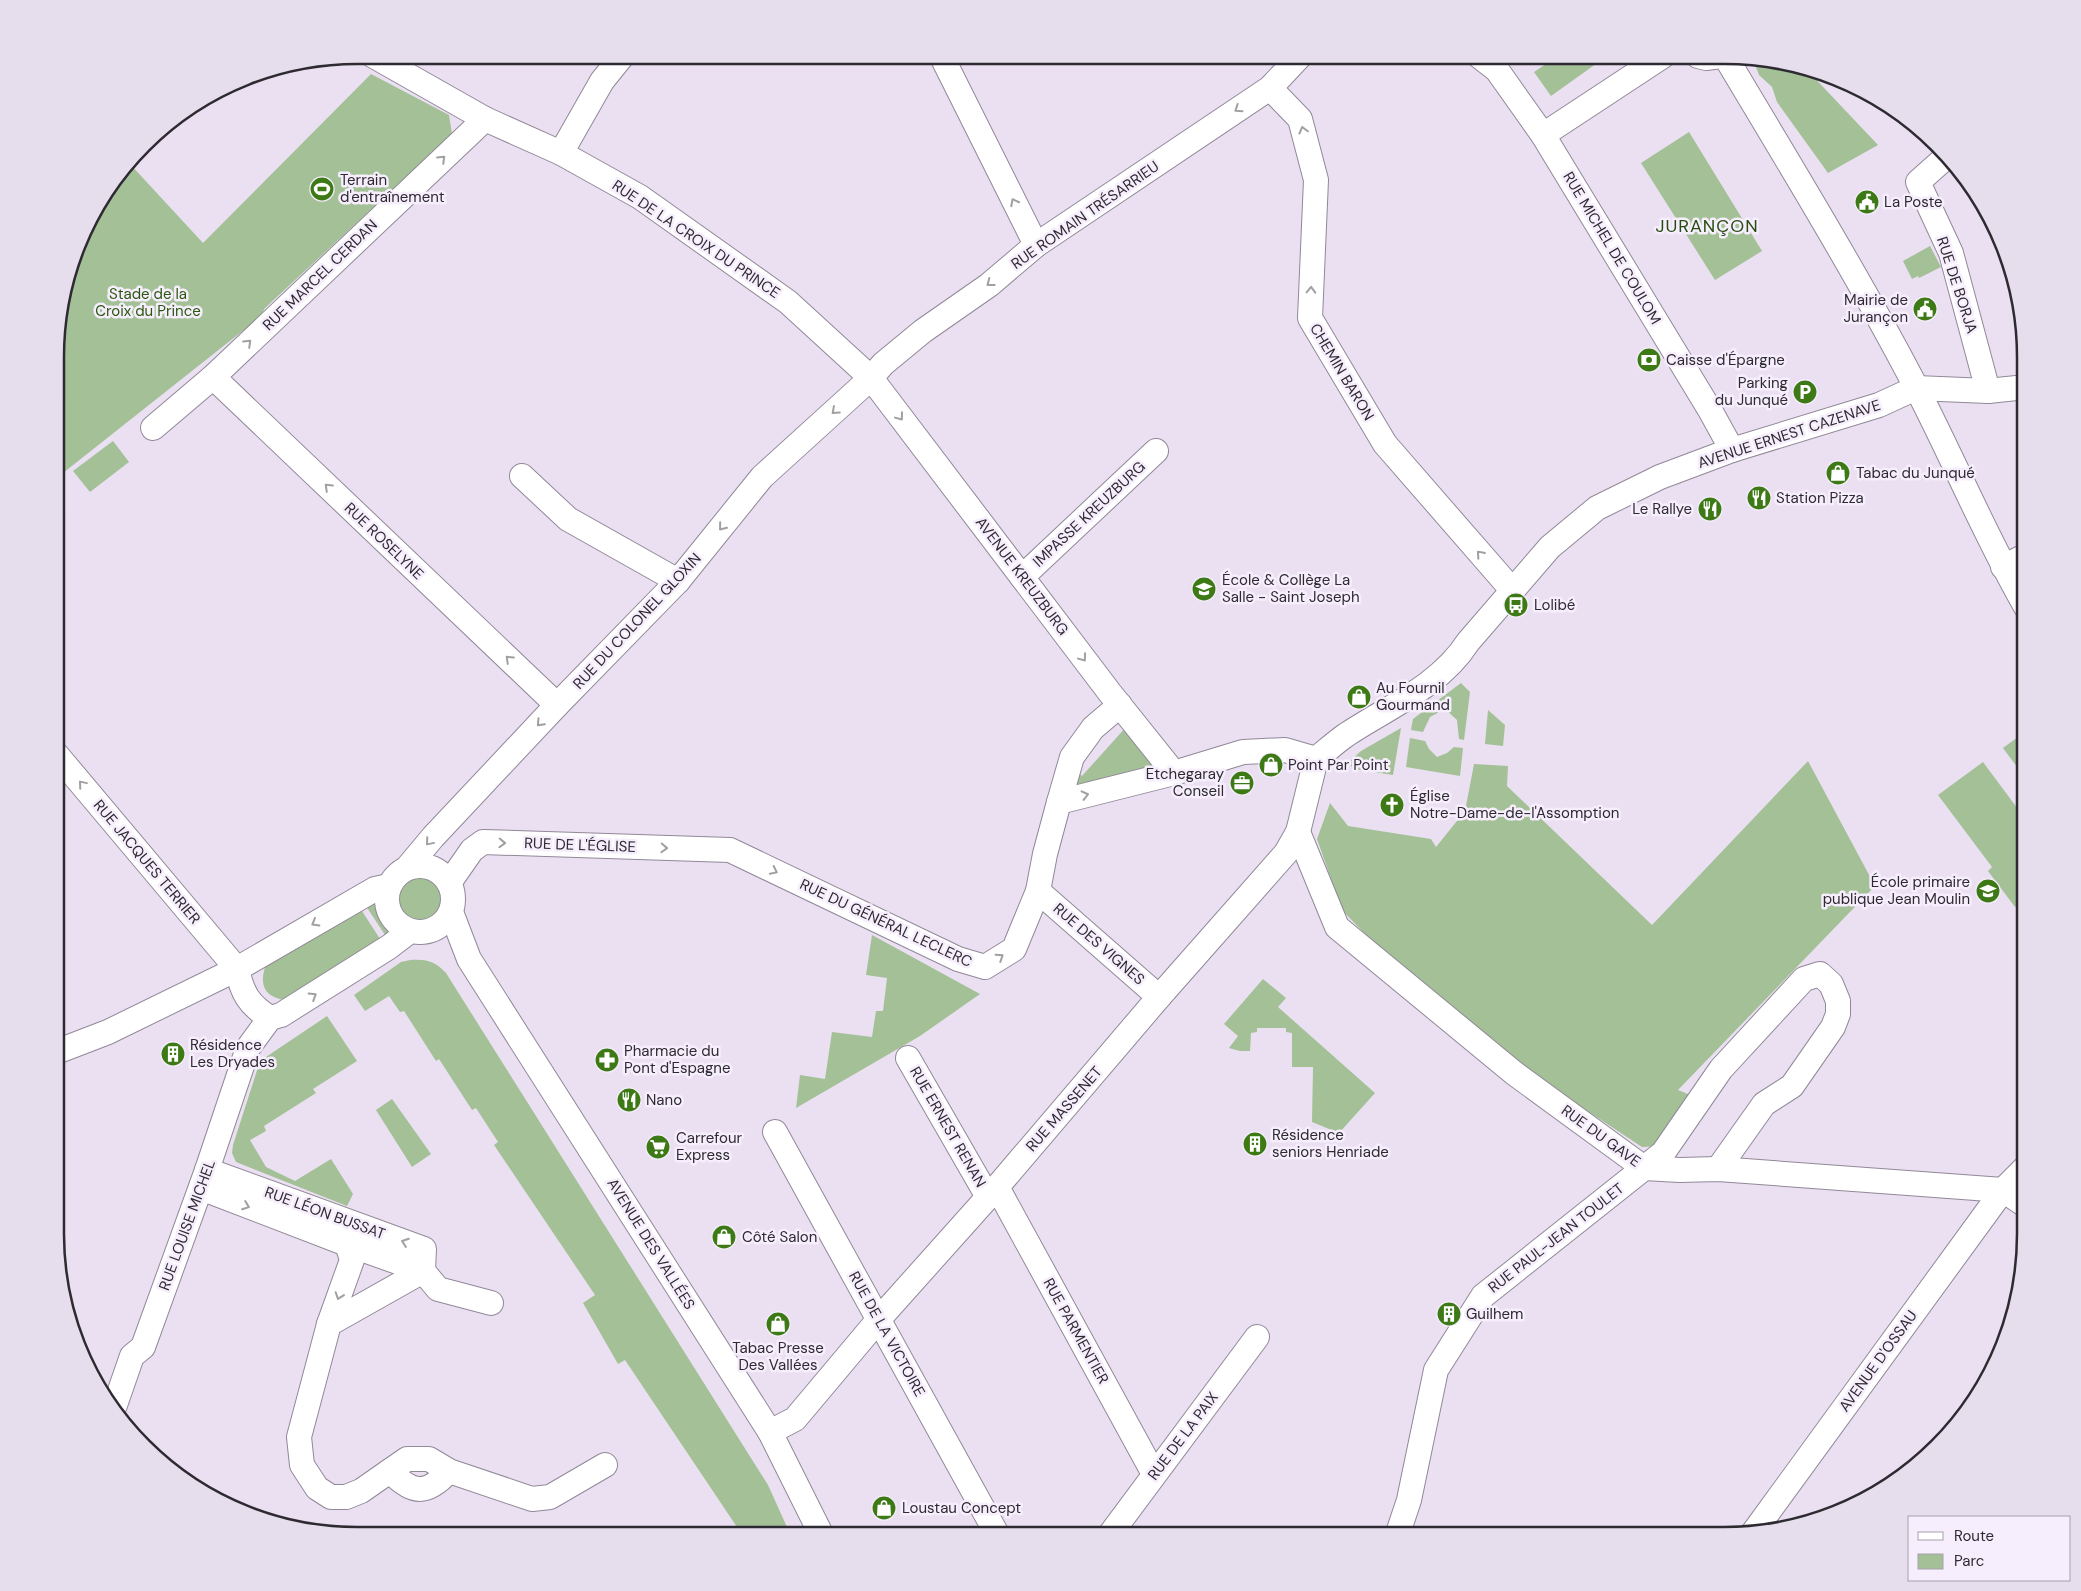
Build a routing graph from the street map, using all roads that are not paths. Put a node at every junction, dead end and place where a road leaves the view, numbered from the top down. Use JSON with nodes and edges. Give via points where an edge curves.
{"nodes":[{"id":1,"x":388,"y":64,"type":"edge"},
{"id":2,"x":616,"y":64,"type":"edge"},
{"id":3,"x":945,"y":64,"type":"edge"},
{"id":4,"x":1293,"y":64,"type":"edge"},
{"id":5,"x":1489,"y":64,"type":"edge"},
{"id":6,"x":1651,"y":64,"type":"edge"},
{"id":7,"x":1730,"y":64,"type":"edge"},
{"id":8,"x":1270,"y":88,"type":"junction"},
{"id":9,"x":485,"y":119,"type":"junction"},
{"id":10,"x":1543,"y":135,"type":"junction"},
{"id":11,"x":561,"y":153,"type":"junction"},
{"id":12,"x":1942,"y":160,"type":"edge"},
{"id":13,"x":1036,"y":245,"type":"junction"},
{"id":14,"x":213,"y":377,"type":"junction"},
{"id":15,"x":871,"y":378,"type":"junction"},
{"id":16,"x":1916,"y":388,"type":"junction"},
{"id":17,"x":2017,"y":388,"type":"edge"},
{"id":18,"x":1988,"y":391,"type":"junction"},
{"id":19,"x":153,"y":428,"type":"dead end"},
{"id":20,"x":1732,"y":450,"type":"junction"},
{"id":21,"x":1156,"y":451,"type":"dead end"},
{"id":22,"x":522,"y":476,"type":"dead end"},
{"id":23,"x":2017,"y":560,"type":"edge"},
{"id":24,"x":2002,"y":566,"type":"junction"},
{"id":25,"x":1022,"y":577,"type":"junction"},
{"id":26,"x":678,"y":581,"type":"junction"},
{"id":27,"x":1513,"y":591,"type":"junction"},
{"id":28,"x":2017,"y":592,"type":"edge"},
{"id":29,"x":557,"y":705,"type":"junction"},
{"id":30,"x":1120,"y":705,"type":"junction"},
{"id":31,"x":1316,"y":759,"type":"junction"},
{"id":32,"x":64,"y":763,"type":"edge"},
{"id":33,"x":1174,"y":773,"type":"junction"},
{"id":34,"x":1059,"y":802,"type":"junction"},
{"id":35,"x":1298,"y":832,"type":"junction"},
{"id":36,"x":730,"y":850,"type":"joint"},
{"id":37,"x":407,"y":868,"type":"junction"},
{"id":38,"x":449,"y":883,"type":"junction"},
{"id":39,"x":389,"y":886,"type":"junction"},
{"id":40,"x":1038,"y":891,"type":"junction"},
{"id":41,"x":451,"y":912,"type":"junction"},
{"id":42,"x":434,"y":930,"type":"junction"},
{"id":43,"x":410,"y":931,"type":"junction"},
{"id":44,"x":469,"y":959,"type":"junction"},
{"id":45,"x":237,"y":969,"type":"junction"},
{"id":46,"x":1159,"y":997,"type":"junction"},
{"id":47,"x":263,"y":1014,"type":"junction"},
{"id":48,"x":64,"y":1049,"type":"edge"},
{"id":49,"x":908,"y":1058,"type":"dead end"},
{"id":50,"x":775,"y":1132,"type":"dead end"},
{"id":51,"x":1644,"y":1168,"type":"junction"},
{"id":52,"x":1718,"y":1169,"type":"junction"},
{"id":53,"x":2017,"y":1176,"type":"edge"},
{"id":54,"x":204,"y":1179,"type":"junction"},
{"id":55,"x":2002,"y":1190,"type":"junction"},
{"id":56,"x":992,"y":1192,"type":"junction"},
{"id":57,"x":2017,"y":1200,"type":"edge"},
{"id":58,"x":347,"y":1244,"type":"junction"},
{"id":59,"x":423,"y":1270,"type":"junction"},
{"id":60,"x":492,"y":1303,"type":"dead end"},
{"id":61,"x":879,"y":1319,"type":"junction"},
{"id":62,"x":329,"y":1324,"type":"junction"},
{"id":63,"x":1257,"y":1337,"type":"dead end"},
{"id":64,"x":122,"y":1410,"type":"edge"},
{"id":65,"x":770,"y":1432,"type":"junction"},
{"id":66,"x":606,"y":1465,"type":"dead end"},
{"id":67,"x":1154,"y":1474,"type":"junction"},
{"id":68,"x":1758,"y":1525,"type":"edge"},
{"id":69,"x":818,"y":1527,"type":"edge"},
{"id":70,"x":993,"y":1527,"type":"edge"},
{"id":71,"x":1116,"y":1527,"type":"edge"},
{"id":72,"x":1400,"y":1527,"type":"edge"}],
"edges":[{"from":1,"to":9,"type":"street","name":"RUE DE LA CROIX DU PRINCE"},
{"from":2,"to":11,"type":"street","via":[[602,81]]},
{"from":13,"to":3,"type":"street","one_way":true},
{"from":4,"to":8,"type":"street","name":"RUE ROMAIN TRÉSARRIEU"},
{"from":5,"to":10,"type":"street","name":"RUE MICHEL DE COULOM","via":[[1497,70]]},
{"from":6,"to":10,"type":"street"},
{"from":7,"to":16,"type":"street","via":[[1820,215]]},
{"from":8,"to":13,"type":"street","name":"RUE ROMAIN TRÉSARRIEU","one_way":true},
{"from":27,"to":8,"type":"street","name":"CHEMIN BARON","one_way":true,"via":[[1385,444],[1310,318],[1316,180],[1300,119]]},
{"from":9,"to":11,"type":"street","name":"RUE DE LA CROIX DU PRINCE"},
{"from":14,"to":9,"type":"street","name":"RUE MARCEL CERDAN","one_way":true},
{"from":10,"to":20,"type":"street","name":"RUE MICHEL DE COULOM"},
{"from":11,"to":15,"type":"street","name":"RUE DE LA CROIX DU PRINCE","via":[[640,197],[788,302]]},
{"from":12,"to":18,"type":"street","name":"RUE DE BORJA","via":[[1918,182],[1951,253]]},
{"from":13,"to":15,"type":"street","name":"RUE ROMAIN TRÉSARRIEU","one_way":true,"via":[[989,285],[923,331]]},
{"from":14,"to":19,"type":"street","name":"RUE MARCEL CERDAN"},
{"from":29,"to":14,"type":"street","name":"RUE ROSELYNE","one_way":true},
{"from":15,"to":25,"type":"street","name":"AVENUE KREUZBURG","one_way":true},
{"from":15,"to":26,"type":"street","name":"RUE DU COLONEL GLOXIN","one_way":true,"via":[[762,477]]},
{"from":16,"to":18,"type":"street"},
{"from":16,"to":20,"type":"street","name":"AVENUE ERNEST CAZENAVE","via":[[1879,405]]},
{"from":16,"to":24,"type":"street"},
{"from":17,"to":18,"type":"street"},
{"from":20,"to":27,"type":"street","name":"AVENUE ERNEST CAZENAVE","via":[[1660,477],[1597,508],[1550,547]]},
{"from":21,"to":25,"type":"street","name":"IMPASSE KREUZBURG"},
{"from":22,"to":26,"type":"street","via":[[568,519]]},
{"from":23,"to":24,"type":"street"},
{"from":24,"to":28,"type":"street"},
{"from":25,"to":30,"type":"street","name":"AVENUE KREUZBURG","one_way":true},
{"from":26,"to":29,"type":"street","name":"RUE DU COLONEL GLOXIN"},
{"from":27,"to":31,"type":"street","via":[[1453,661],[1414,694],[1346,735]]},
{"from":29,"to":37,"type":"street","name":"RUE DU COLONEL GLOXIN","one_way":true},
{"from":30,"to":33,"type":"street","name":"AVENUE KREUZBURG"},
{"from":30,"to":34,"type":"street","name":"RUE DU GÉNÉRAL LECLERC","via":[[1093,728],[1072,757]]},
{"from":31,"to":33,"type":"street","via":[[1285,750],[1243,752]]},
{"from":31,"to":35,"type":"street","name":"RUE MASSENET"},
{"from":45,"to":32,"type":"street","name":"RUE JACQUES TERRIER","one_way":true},
{"from":34,"to":33,"type":"street","one_way":true},
{"from":34,"to":40,"type":"street","name":"RUE DU GÉNÉRAL LECLERC"},
{"from":35,"to":46,"type":"street","name":"RUE MASSENET","via":[[1286,853]]},
{"from":35,"to":51,"type":"street","name":"RUE DU GAVE","via":[[1337,927],[1514,1073]]},
{"from":38,"to":36,"type":"street","name":"RUE DE L'ÉGLISE","one_way":true,"via":[[472,850],[482,842]]},
{"from":36,"to":40,"type":"street","name":"RUE DU GÉNÉRAL LECLERC","one_way":true,"via":[[958,959],[985,967],[1014,948]]},
{"from":37,"to":38,"type":"street","via":[[431,868],[441,873]]},
{"from":37,"to":39,"type":"street","via":[[396,875]]},
{"from":38,"to":41,"type":"street","via":[[453,897]]},
{"from":39,"to":43,"type":"street","via":[[387,908],[392,918]]},
{"from":39,"to":45,"type":"street","one_way":true,"via":[[375,889]]},
{"from":40,"to":46,"type":"street","name":"RUE DES VIGNES"},
{"from":41,"to":42,"type":"street"},
{"from":41,"to":44,"type":"street","name":"AVENUE DES VALLÉES"},
{"from":42,"to":43,"type":"street"},
{"from":42,"to":44,"type":"street","name":"AVENUE DES VALLÉES"},
{"from":47,"to":43,"type":"street","one_way":true,"via":[[282,1016]]},
{"from":44,"to":65,"type":"street","name":"AVENUE DES VALLÉES"},
{"from":45,"to":47,"type":"street","via":[[241,989]]},
{"from":45,"to":48,"type":"street","via":[[108,1032]]},
{"from":46,"to":56,"type":"street","name":"RUE MASSENET"},
{"from":47,"to":54,"type":"street","name":"RUE LOUISE MICHEL"},
{"from":49,"to":56,"type":"street","name":"RUE ERNEST RENAN"},
{"from":50,"to":61,"type":"street","name":"RUE DE LA VICTOIRE"},
{"from":51,"to":52,"type":"street","name":"RUE DU GAVE"},
{"from":51,"to":52,"type":"street","name":"RUE PAUL-JEAN TOULET","via":[[1663,1153],[1722,1069],[1804,979],[1820,974],[1831,984],[1838,1001],[1833,1027],[1792,1086],[1764,1104]]},
{"from":51,"to":72,"type":"street","name":"RUE PAUL-JEAN TOULET","via":[[1483,1296],[1436,1370],[1409,1500]]},
{"from":52,"to":55,"type":"street","name":"RUE DU GAVE"},
{"from":53,"to":55,"type":"street","name":"AVENUE D'OSSAU"},
{"from":54,"to":58,"type":"street","name":"RUE LÉON BUSSAT","one_way":true},
{"from":59,"to":54,"type":"street","name":"RUE LÉON BUSSAT","one_way":true,"via":[[424,1249]]},
{"from":54,"to":64,"type":"street","name":"RUE LOUISE MICHEL","via":[[143,1346],[146,1358]]},
{"from":55,"to":57,"type":"street","name":"RUE DU GAVE"},
{"from":55,"to":68,"type":"street","name":"AVENUE D'OSSAU"},
{"from":56,"to":61,"type":"street","name":"RUE MASSENET"},
{"from":56,"to":67,"type":"street","name":"RUE PARMENTIER"},
{"from":58,"to":59,"type":"street"},
{"from":58,"to":62,"type":"street","name":"RUE LÉON BUSSAT","one_way":true,"via":[[352,1260]]},
{"from":59,"to":60,"type":"street","via":[[438,1289]]},
{"from":59,"to":62,"type":"street"},
{"from":61,"to":65,"type":"street","name":"RUE MASSENET","via":[[795,1419]]},
{"from":61,"to":70,"type":"street","name":"RUE DE LA VICTOIRE"},
{"from":62,"to":66,"type":"street","name":"RUE LÉON BUSSAT","via":[[299,1437],[302,1465],[317,1488],[331,1497],[346,1497],[361,1491],[408,1459],[429,1459],[449,1472],[532,1499],[550,1497]]},
{"from":63,"to":67,"type":"street","name":"RUE DE LA PAIX"},
{"from":65,"to":69,"type":"street","name":"AVENUE DES VALLÉES"},
{"from":67,"to":71,"type":"street","name":"RUE DE LA PAIX"}]}
